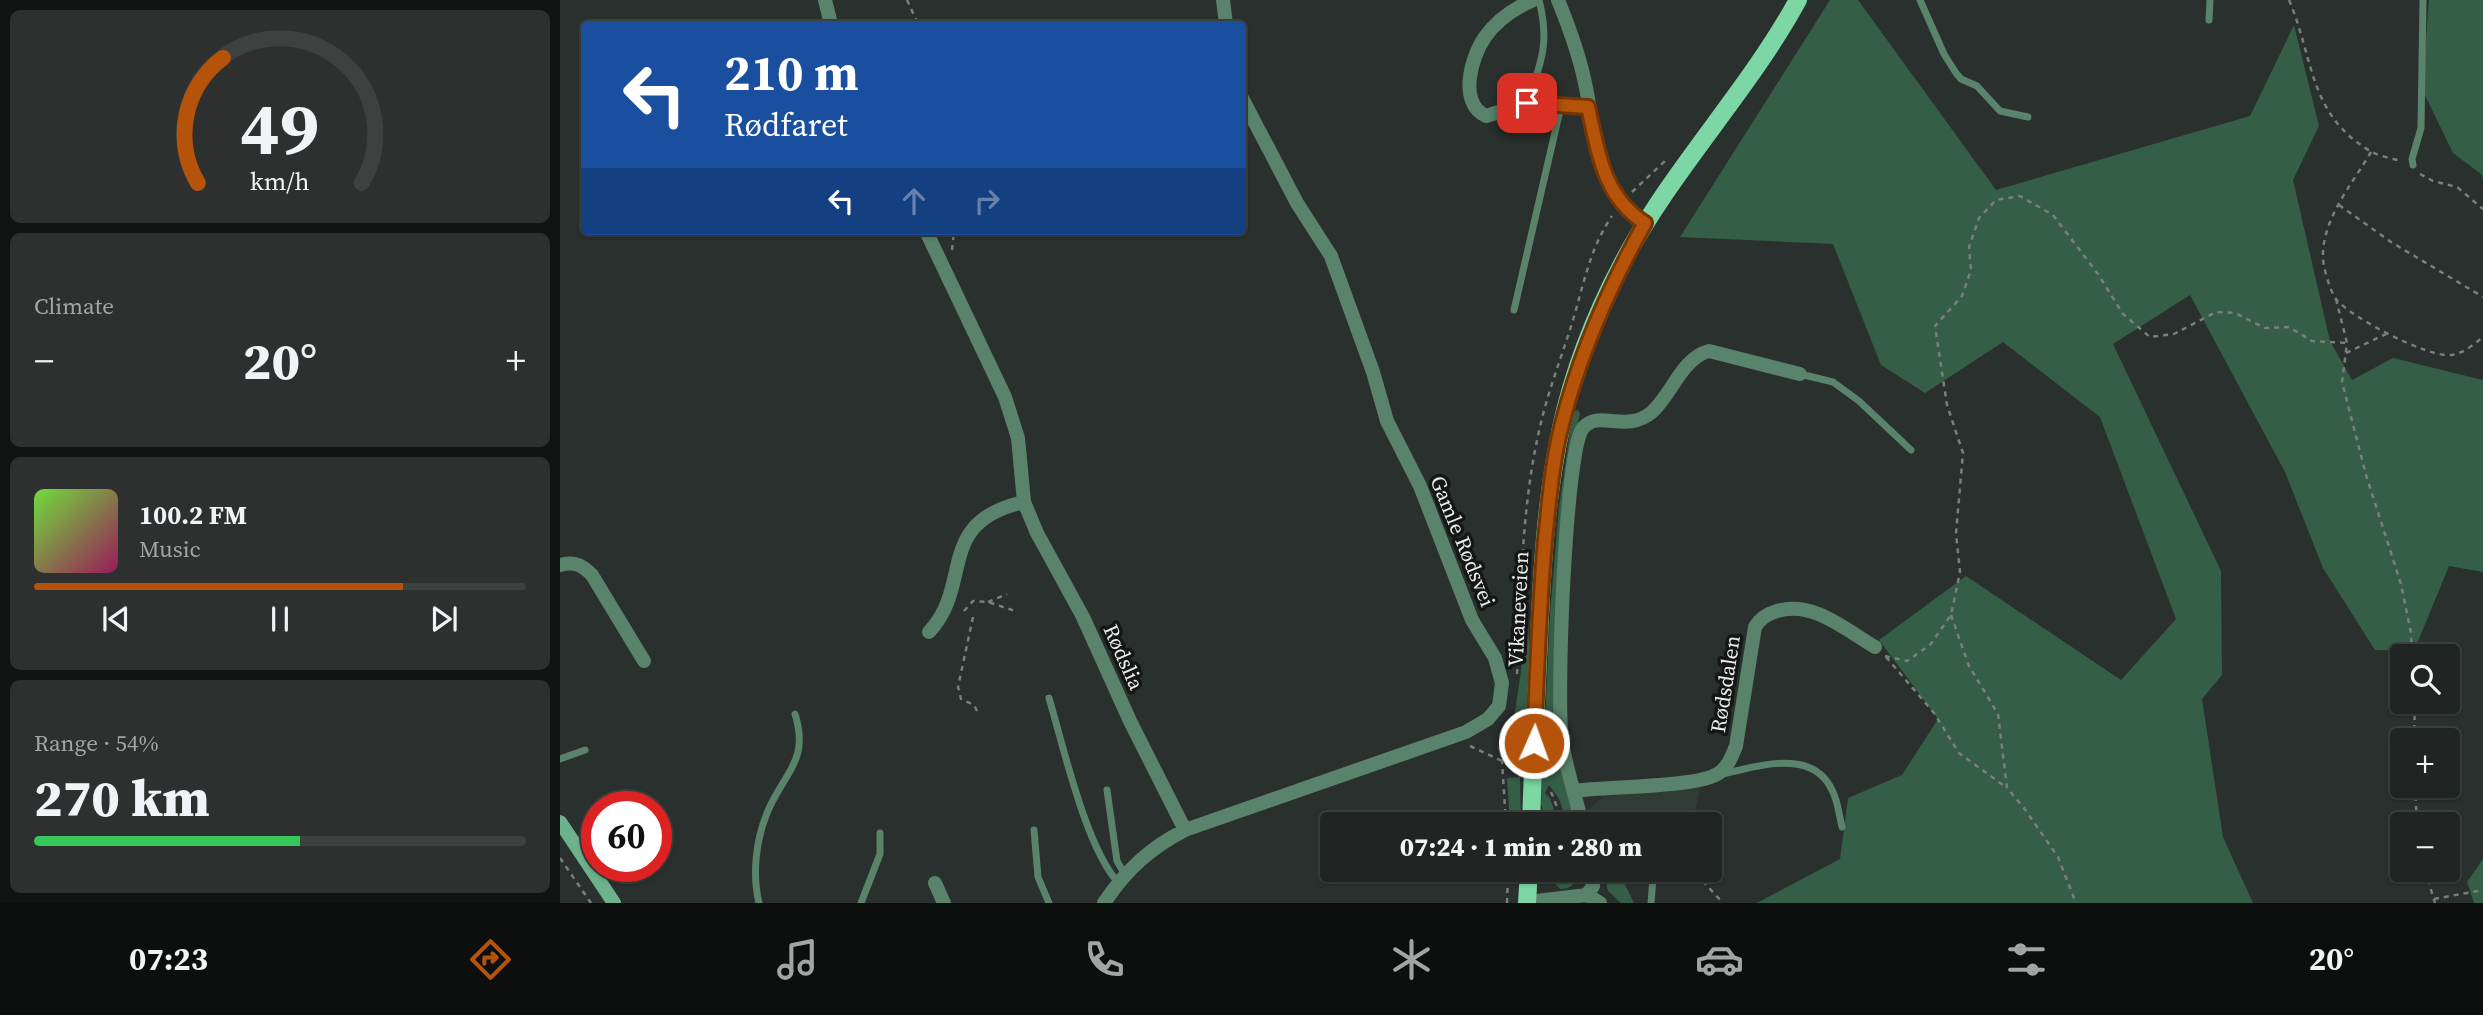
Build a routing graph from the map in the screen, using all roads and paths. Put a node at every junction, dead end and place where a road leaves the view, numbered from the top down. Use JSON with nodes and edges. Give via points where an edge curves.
{"nodes":[{"id":1,"x":825,"y":0,"type":"edge"},
{"id":2,"x":907,"y":0,"type":"edge"},
{"id":3,"x":1223,"y":0,"type":"edge"},
{"id":4,"x":1533,"y":0,"type":"edge"},
{"id":5,"x":1539,"y":0,"type":"edge"},
{"id":6,"x":1558,"y":0,"type":"edge"},
{"id":7,"x":1798,"y":0,"type":"edge"},
{"id":8,"x":1920,"y":0,"type":"edge"},
{"id":9,"x":2210,"y":0,"type":"edge"},
{"id":10,"x":2289,"y":0,"type":"edge"},
{"id":11,"x":2423,"y":0,"type":"edge"},
{"id":12,"x":2209,"y":20,"type":"dead end"},
{"id":13,"x":830,"y":21,"type":"edge"},
{"id":14,"x":917,"y":21,"type":"edge"},
{"id":15,"x":1226,"y":21,"type":"edge"},
{"id":16,"x":1527,"y":103,"type":"junction"},
{"id":17,"x":1246,"y":106,"type":"edge"},
{"id":18,"x":1561,"y":106,"type":"junction"},
{"id":19,"x":1588,"y":107,"type":"junction"},
{"id":20,"x":2028,"y":117,"type":"dead end"},
{"id":21,"x":2371,"y":152,"type":"junction"},
{"id":22,"x":2413,"y":165,"type":"junction"},
{"id":23,"x":2339,"y":205,"type":"junction"},
{"id":24,"x":2483,"y":209,"type":"edge"},
{"id":25,"x":1645,"y":223,"type":"junction"},
{"id":26,"x":928,"y":235,"type":"edge"},
{"id":27,"x":2483,"y":297,"type":"edge"},
{"id":28,"x":2336,"y":299,"type":"junction"},
{"id":29,"x":1514,"y":310,"type":"dead end"},
{"id":30,"x":2386,"y":334,"type":"junction"},
{"id":31,"x":2483,"y":337,"type":"edge"},
{"id":32,"x":2347,"y":343,"type":"junction"},
{"id":33,"x":2346,"y":353,"type":"junction"},
{"id":34,"x":1800,"y":374,"type":"joint"},
{"id":35,"x":1911,"y":450,"type":"dead end"},
{"id":36,"x":1024,"y":502,"type":"junction"},
{"id":37,"x":560,"y":565,"type":"edge"},
{"id":38,"x":1007,"y":594,"type":"dead end"},
{"id":39,"x":988,"y":602,"type":"junction"},
{"id":40,"x":964,"y":611,"type":"dead end"},
{"id":41,"x":1018,"y":612,"type":"dead end"},
{"id":42,"x":1951,"y":615,"type":"junction"},
{"id":43,"x":973,"y":617,"type":"dead end"},
{"id":44,"x":929,"y":632,"type":"dead end"},
{"id":45,"x":2411,"y":644,"type":"edge"},
{"id":46,"x":1880,"y":652,"type":"junction"},
{"id":47,"x":644,"y":661,"type":"dead end"},
{"id":48,"x":1049,"y":698,"type":"dead end"},
{"id":49,"x":977,"y":711,"type":"dead end"},
{"id":50,"x":795,"y":714,"type":"dead end"},
{"id":51,"x":1453,"y":737,"type":"junction"},
{"id":52,"x":585,"y":750,"type":"dead end"},
{"id":53,"x":560,"y":759,"type":"edge"},
{"id":54,"x":1519,"y":773,"type":"dead end"},
{"id":55,"x":1718,"y":774,"type":"junction"},
{"id":56,"x":1549,"y":788,"type":"dead end"},
{"id":57,"x":2007,"y":788,"type":"junction"},
{"id":58,"x":1107,"y":790,"type":"dead end"},
{"id":59,"x":1574,"y":791,"type":"junction"},
{"id":60,"x":1532,"y":812,"type":"edge"},
{"id":61,"x":1559,"y":812,"type":"edge"},
{"id":62,"x":1579,"y":812,"type":"edge"},
{"id":63,"x":560,"y":821,"type":"edge"},
{"id":64,"x":1842,"y":827,"type":"dead end"},
{"id":65,"x":1034,"y":830,"type":"dead end"},
{"id":66,"x":1185,"y":830,"type":"junction"},
{"id":67,"x":880,"y":833,"type":"dead end"},
{"id":68,"x":560,"y":858,"type":"edge"},
{"id":69,"x":1121,"y":878,"type":"junction"},
{"id":70,"x":1508,"y":882,"type":"edge"},
{"id":71,"x":1528,"y":882,"type":"edge"},
{"id":72,"x":1593,"y":882,"type":"edge"},
{"id":73,"x":1653,"y":882,"type":"edge"},
{"id":74,"x":1704,"y":882,"type":"edge"},
{"id":75,"x":2429,"y":882,"type":"edge"},
{"id":76,"x":935,"y":883,"type":"dead end"},
{"id":77,"x":2483,"y":890,"type":"edge"},
{"id":78,"x":1587,"y":895,"type":"junction"},
{"id":79,"x":2435,"y":901,"type":"edge"},
{"id":80,"x":1527,"y":902,"type":"edge"},
{"id":81,"x":592,"y":903,"type":"edge"},
{"id":82,"x":614,"y":903,"type":"edge"},
{"id":83,"x":759,"y":903,"type":"edge"},
{"id":84,"x":860,"y":903,"type":"edge"},
{"id":85,"x":944,"y":903,"type":"edge"},
{"id":86,"x":1049,"y":903,"type":"edge"},
{"id":87,"x":1104,"y":903,"type":"edge"},
{"id":88,"x":1507,"y":903,"type":"edge"},
{"id":89,"x":1600,"y":903,"type":"edge"},
{"id":90,"x":1651,"y":903,"type":"edge"},
{"id":91,"x":1723,"y":903,"type":"edge"},
{"id":92,"x":2076,"y":903,"type":"edge"}],
"edges":[{"from":1,"to":13,"type":"street"},
{"from":2,"to":14,"type":"path"},
{"from":3,"to":15,"type":"street"},
{"from":4,"to":16,"type":"street","via":[[1485,36],[1469,89],[1472,103],[1486,116]]},
{"from":5,"to":16,"type":"lane","via":[[1544,52]]},
{"from":6,"to":19,"type":"street","via":[[1577,47]]},
{"from":7,"to":25,"type":"main road","name":"Vikaneveien"},
{"from":8,"to":20,"type":"lane","via":[[1944,54],[1961,79],[1977,86],[2000,111]]},
{"from":9,"to":12,"type":"lane"},
{"from":10,"to":21,"type":"path","via":[[2326,109],[2338,126]]},
{"from":11,"to":22,"type":"lane","via":[[2421,128]]},
{"from":16,"to":18,"type":"street"},
{"from":17,"to":51,"type":"street","name":"Gamle Rødsvei","via":[[1297,203],[1331,256],[1387,421],[1420,486],[1472,620],[1495,658],[1501,694],[1494,713]]},
{"from":18,"to":19,"type":"street"},
{"from":18,"to":29,"type":"lane"},
{"from":19,"to":25,"type":"street","via":[[1607,182]]},
{"from":21,"to":22,"type":"path"},
{"from":21,"to":23,"type":"path"},
{"from":22,"to":24,"type":"path","via":[[2424,178],[2457,187]]},
{"from":23,"to":27,"type":"path"},
{"from":23,"to":28,"type":"path","via":[[2329,225],[2322,261]]},
{"from":25,"to":60,"type":"main road","name":"Vikaneveien","via":[[1583,351],[1561,427],[1543,566]]},
{"from":26,"to":36,"type":"street","name":"Rødslia","via":[[1006,397],[1018,438]]},
{"from":28,"to":30,"type":"path"},
{"from":28,"to":32,"type":"path"},
{"from":30,"to":31,"type":"path","via":[[2436,354],[2452,355]]},
{"from":30,"to":33,"type":"path"},
{"from":32,"to":33,"type":"path"},
{"from":32,"to":42,"type":"path","via":[[2312,341],[2289,327],[2264,328],[2235,313],[2216,312],[2174,334],[2150,337],[2123,314],[2053,215],[2020,196],[1996,200],[1979,218],[1969,247],[1971,270],[1962,296],[1935,326],[1947,405],[1963,453],[1956,533],[1960,572]]},
{"from":33,"to":45,"type":"path","via":[[2342,382],[2400,584]]},
{"from":34,"to":35,"type":"lane","via":[[1833,382]]},
{"from":34,"to":59,"type":"street","via":[[1709,351],[1696,356],[1667,395],[1641,419],[1627,423],[1597,419],[1582,430],[1570,492],[1560,718]]},
{"from":36,"to":44,"type":"street","via":[[986,515],[971,532],[940,616]]},
{"from":36,"to":66,"type":"street","name":"Rødslia"},
{"from":37,"to":47,"type":"street","via":[[576,563],[592,575]]},
{"from":38,"to":39,"type":"path"},
{"from":39,"to":40,"type":"path","via":[[973,601]]},
{"from":39,"to":41,"type":"path"},
{"from":42,"to":46,"type":"path","via":[[1930,645],[1907,662]]},
{"from":42,"to":57,"type":"path","via":[[1969,666],[1998,714]]},
{"from":43,"to":49,"type":"path","via":[[958,687],[961,699]]},
{"from":46,"to":55,"type":"street","name":"Rødsdalen","via":[[1814,612],[1783,609],[1763,617],[1755,627],[1736,746]]},
{"from":46,"to":57,"type":"path","via":[[1934,713],[1959,753]]},
{"from":48,"to":69,"type":"lane","via":[[1090,829],[1105,864]]},
{"from":50,"to":83,"type":"lane","via":[[800,731],[798,754],[761,832],[755,884]]},
{"from":51,"to":54,"type":"path"},
{"from":51,"to":66,"type":"street","name":"Gamle Rødsvei"},
{"from":52,"to":53,"type":"lane"},
{"from":55,"to":59,"type":"street"},
{"from":55,"to":64,"type":"lane","via":[[1802,764],[1831,786]]},
{"from":56,"to":61,"type":"path"},
{"from":57,"to":92,"type":"path","via":[[2058,857]]},
{"from":58,"to":69,"type":"lane"},
{"from":59,"to":62,"type":"street"},
{"from":63,"to":82,"type":"main road"},
{"from":65,"to":86,"type":"lane","via":[[1038,877]]},
{"from":66,"to":69,"type":"street","name":"Gamle Rødsvei","via":[[1150,850]]},
{"from":67,"to":84,"type":"lane","via":[[880,855]]},
{"from":68,"to":81,"type":"path"},
{"from":69,"to":87,"type":"street","name":"Gamle Rødsvei"},
{"from":70,"to":88,"type":"path"},
{"from":71,"to":80,"type":"main road"},
{"from":72,"to":78,"type":"street"},
{"from":73,"to":90,"type":"lane"},
{"from":74,"to":91,"type":"path"},
{"from":75,"to":79,"type":"path"},
{"from":76,"to":85,"type":"street"},
{"from":77,"to":79,"type":"path"},
{"from":78,"to":80,"type":"street"},
{"from":78,"to":89,"type":"street"}]}
